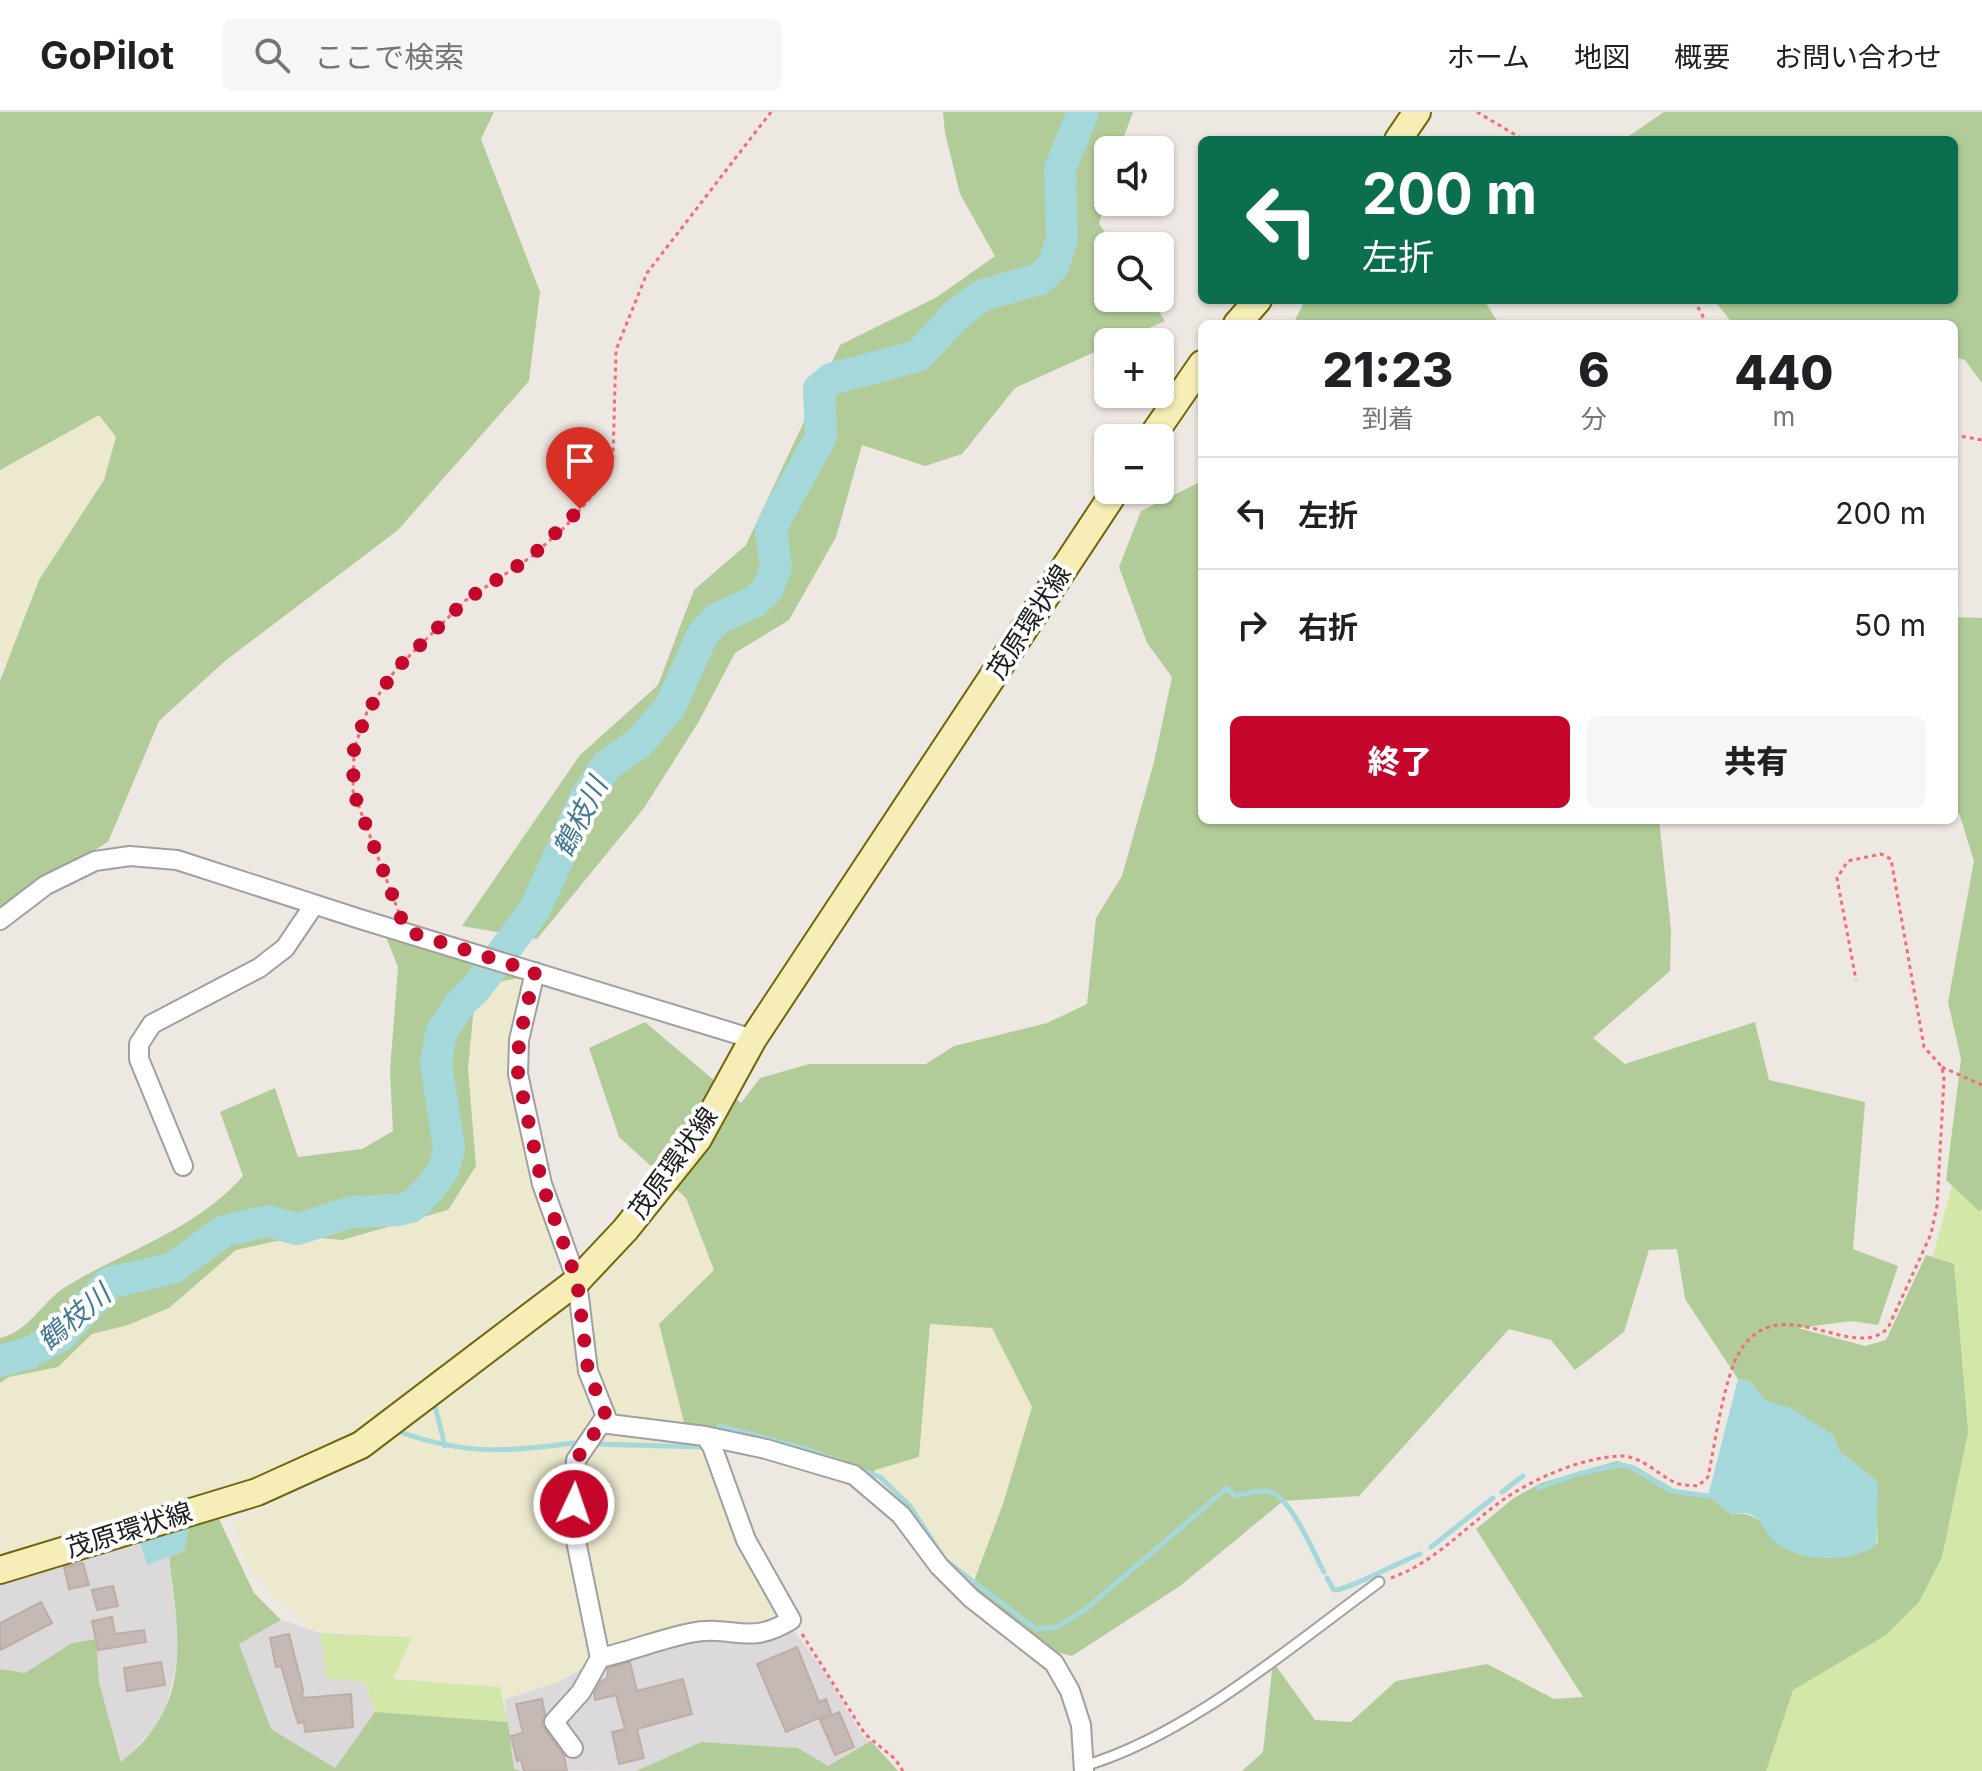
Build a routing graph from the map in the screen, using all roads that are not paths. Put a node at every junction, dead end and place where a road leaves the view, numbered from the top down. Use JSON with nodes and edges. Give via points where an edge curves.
{"nodes":[{"id":1,"x":1417,"y":112,"type":"edge"},
{"id":2,"x":1401,"y":136,"type":"edge"},
{"id":3,"x":1254,"y":304,"type":"edge"},
{"id":4,"x":1240,"y":320,"type":"edge"},
{"id":5,"x":1198,"y":370,"type":"edge"},
{"id":6,"x":1161,"y":424,"type":"edge"},
{"id":7,"x":1107,"y":504,"type":"edge"},
{"id":8,"x":314,"y":905,"type":"junction"},
{"id":9,"x":0,"y":920,"type":"edge"},
{"id":10,"x":530,"y":971,"type":"junction"},
{"id":11,"x":753,"y":1039,"type":"junction"},
{"id":12,"x":183,"y":1166,"type":"dead end"},
{"id":13,"x":577,"y":1281,"type":"junction"},
{"id":14,"x":606,"y":1416,"type":"junction"},
{"id":15,"x":705,"y":1436,"type":"junction"},
{"id":16,"x":0,"y":1570,"type":"edge"},
{"id":17,"x":1379,"y":1582,"type":"road end"},
{"id":18,"x":600,"y":1658,"type":"junction"},
{"id":19,"x":573,"y":1748,"type":"dead end"},
{"id":20,"x":1084,"y":1769,"type":"edge"}],
"edges":[{"from":1,"to":2,"type":"main road"},
{"from":3,"to":4,"type":"main road"},
{"from":5,"to":6,"type":"main road"},
{"from":7,"to":11,"type":"main road","name":"茂原環状線"},
{"from":8,"to":9,"type":"street","via":[[177,860],[112,857],[71,870]]},
{"from":8,"to":10,"type":"street"},
{"from":8,"to":12,"type":"street","via":[[285,948],[259,968],[152,1024],[139,1044],[139,1059]]},
{"from":10,"to":11,"type":"street"},
{"from":10,"to":13,"type":"street","via":[[518,1074],[542,1184]]},
{"from":11,"to":13,"type":"main road","name":"茂原環状線","via":[[698,1139]]},
{"from":13,"to":14,"type":"street","via":[[588,1371]]},
{"from":13,"to":16,"type":"main road","name":"茂原環状線","via":[[361,1445],[257,1492]]},
{"from":14,"to":15,"type":"street","via":[[609,1424],[631,1429]]},
{"from":14,"to":18,"type":"street","via":[[576,1460],[573,1526]]},
{"from":15,"to":18,"type":"street","via":[[746,1540],[791,1620],[749,1636],[693,1632]]},
{"from":15,"to":20,"type":"street","via":[[854,1475],[901,1515],[971,1598],[1054,1663],[1081,1725]]},
{"from":17,"to":20,"type":"lane","via":[[1206,1707]]},
{"from":18,"to":19,"type":"street","via":[[581,1692],[554,1722]]}]}
